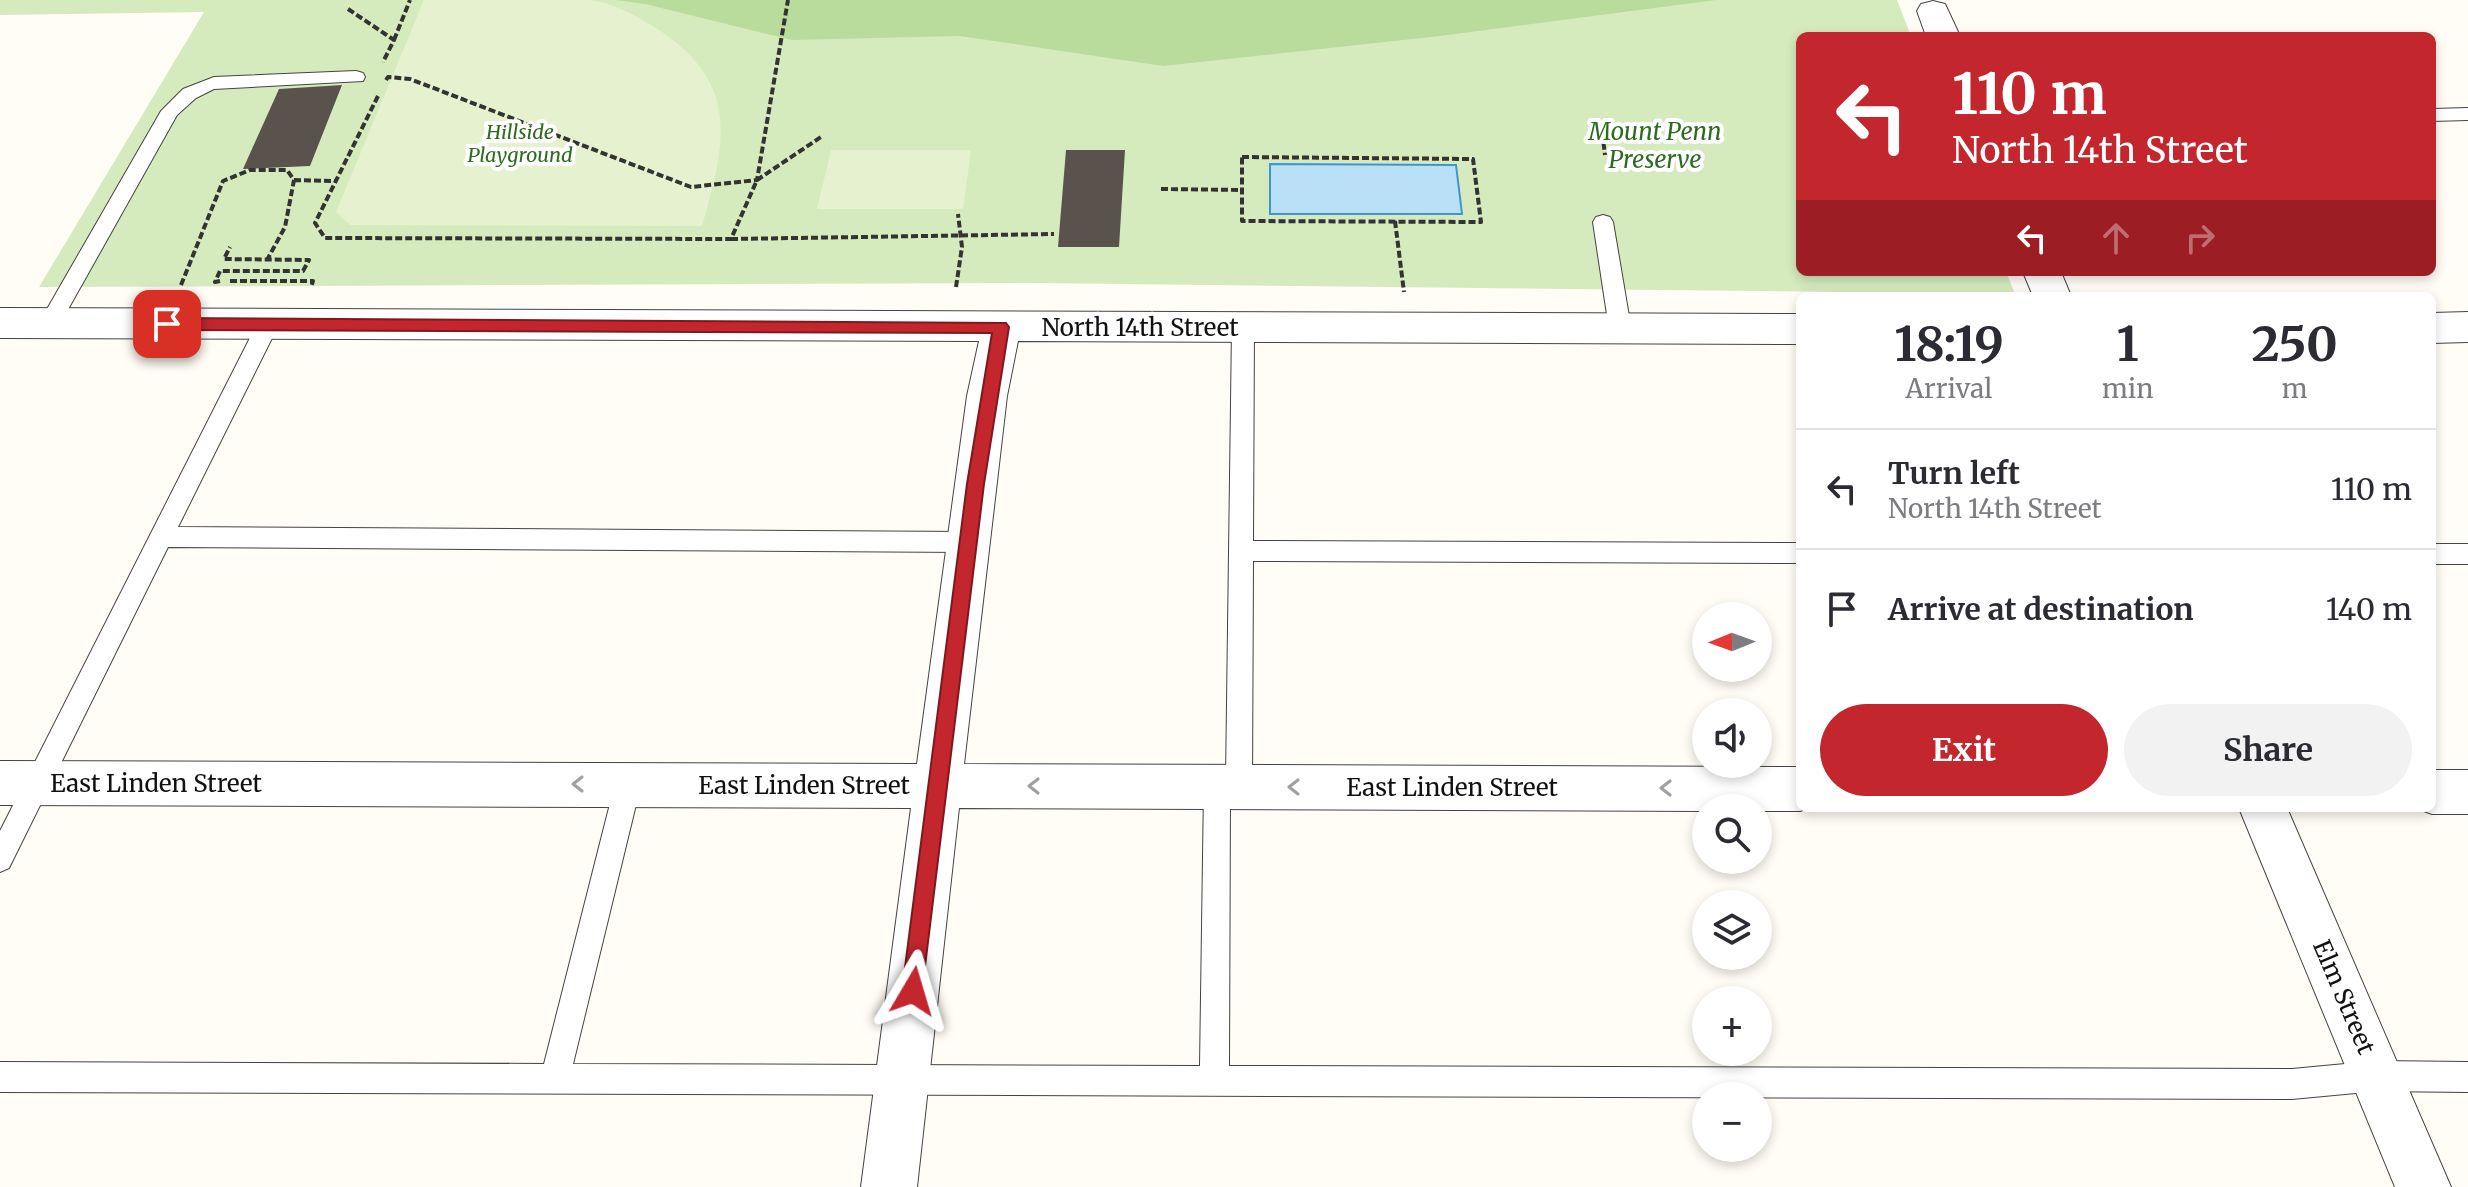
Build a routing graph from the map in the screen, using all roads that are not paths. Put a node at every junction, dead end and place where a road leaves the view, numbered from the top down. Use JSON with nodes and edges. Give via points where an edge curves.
{"nodes":[{"id":1,"x":356,"y":77,"type":"dead end"},
{"id":2,"x":2468,"y":114,"type":"edge"},
{"id":3,"x":2436,"y":115,"type":"edge"},
{"id":4,"x":1603,"y":222,"type":"dead end"},
{"id":5,"x":24,"y":323,"type":"edge"},
{"id":6,"x":281,"y":324,"type":"junction"},
{"id":7,"x":1001,"y":327,"type":"junction"},
{"id":8,"x":1243,"y":327,"type":"junction"},
{"id":9,"x":2468,"y":327,"type":"edge"},
{"id":10,"x":1620,"y":328,"type":"junction"},
{"id":11,"x":2436,"y":328,"type":"edge"},
{"id":12,"x":1796,"y":329,"type":"edge"},
{"id":13,"x":0,"y":357,"type":"edge"},
{"id":14,"x":163,"y":537,"type":"junction"},
{"id":15,"x":968,"y":542,"type":"junction"},
{"id":16,"x":1241,"y":551,"type":"junction"},
{"id":17,"x":1796,"y":553,"type":"edge"},
{"id":18,"x":2436,"y":554,"type":"edge"},
{"id":19,"x":2468,"y":554,"type":"edge"},
{"id":20,"x":20,"y":783,"type":"edge"},
{"id":21,"x":628,"y":784,"type":"junction"},
{"id":22,"x":939,"y":785,"type":"junction"},
{"id":23,"x":1228,"y":786,"type":"junction"},
{"id":24,"x":1796,"y":789,"type":"edge"},
{"id":25,"x":2436,"y":792,"type":"edge"},
{"id":26,"x":2468,"y":792,"type":"edge"},
{"id":27,"x":2265,"y":812,"type":"edge"},
{"id":28,"x":0,"y":859,"type":"edge"},
{"id":29,"x":2377,"y":1076,"type":"junction"},
{"id":30,"x":0,"y":1077,"type":"edge"},
{"id":31,"x":555,"y":1077,"type":"junction"},
{"id":32,"x":2468,"y":1077,"type":"edge"},
{"id":33,"x":902,"y":1079,"type":"junction"},
{"id":34,"x":1214,"y":1082,"type":"junction"},
{"id":35,"x":889,"y":1187,"type":"edge"},
{"id":36,"x":2423,"y":1187,"type":"edge"}],
"edges":[{"from":1,"to":5,"type":"lane","via":[[214,83],[181,99]]},
{"from":2,"to":3,"type":"lane"},
{"from":4,"to":10,"type":"lane"},
{"from":5,"to":6,"type":"street","name":"North 14th Street"},
{"from":5,"to":13,"type":"street"},
{"from":6,"to":7,"type":"street","name":"North 14th Street"},
{"from":6,"to":14,"type":"lane"},
{"from":7,"to":8,"type":"street","name":"North 14th Street"},
{"from":7,"to":15,"type":"street"},
{"from":8,"to":10,"type":"street","name":"North 14th Street"},
{"from":8,"to":16,"type":"lane"},
{"from":9,"to":11,"type":"street"},
{"from":10,"to":12,"type":"street","name":"North 14th Street"},
{"from":14,"to":15,"type":"lane"},
{"from":14,"to":20,"type":"lane"},
{"from":15,"to":22,"type":"street"},
{"from":16,"to":17,"type":"lane"},
{"from":16,"to":23,"type":"lane"},
{"from":18,"to":19,"type":"lane"},
{"from":21,"to":20,"type":"street","name":"East Linden Street","one_way":true},
{"from":20,"to":28,"type":"lane"},
{"from":21,"to":22,"type":"street","name":"East Linden Street"},
{"from":21,"to":31,"type":"lane"},
{"from":23,"to":22,"type":"street","name":"East Linden Street","one_way":true},
{"from":22,"to":33,"type":"street"},
{"from":24,"to":23,"type":"street","name":"East Linden Street","one_way":true},
{"from":23,"to":34,"type":"lane"},
{"from":25,"to":26,"type":"street"},
{"from":27,"to":29,"type":"street","name":"Elm Street"},
{"from":29,"to":32,"type":"lane"},
{"from":29,"to":34,"type":"lane","via":[[2292,1084]]},
{"from":29,"to":36,"type":"street","name":"Elm Street"},
{"from":30,"to":31,"type":"lane"},
{"from":31,"to":33,"type":"lane"},
{"from":33,"to":34,"type":"lane"},
{"from":33,"to":35,"type":"street"}]}
